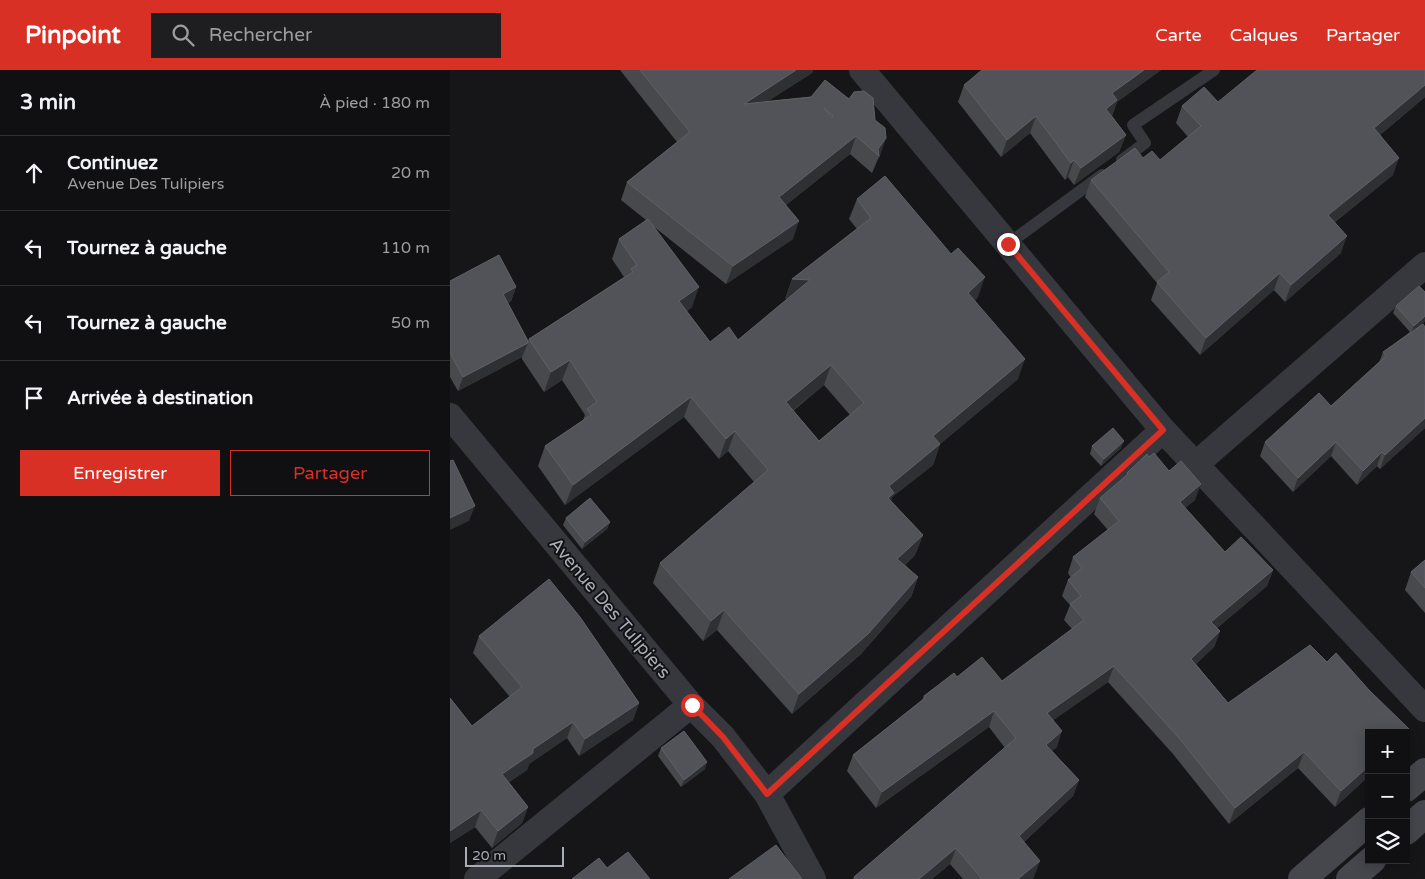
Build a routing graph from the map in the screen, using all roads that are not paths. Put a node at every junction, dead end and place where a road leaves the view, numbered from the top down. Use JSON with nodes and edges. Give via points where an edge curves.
{"nodes":[{"id":1,"x":862,"y":70,"type":"edge"},
{"id":2,"x":1214,"y":70,"type":"edge"},
{"id":3,"x":1008,"y":244,"type":"junction"},
{"id":4,"x":1425,"y":265,"type":"edge"},
{"id":5,"x":450,"y":416,"type":"edge"},
{"id":6,"x":1163,"y":430,"type":"junction"},
{"id":7,"x":1195,"y":464,"type":"junction"},
{"id":8,"x":692,"y":705,"type":"junction"},
{"id":9,"x":1425,"y":709,"type":"edge"},
{"id":10,"x":1425,"y":772,"type":"edge"},
{"id":11,"x":1410,"y":785,"type":"edge"},
{"id":12,"x":767,"y":794,"type":"junction"},
{"id":13,"x":1425,"y":814,"type":"edge"},
{"id":14,"x":1365,"y":824,"type":"edge"},
{"id":15,"x":1410,"y":827,"type":"edge"},
{"id":16,"x":1367,"y":864,"type":"edge"},
{"id":17,"x":477,"y":879,"type":"edge"},
{"id":18,"x":813,"y":879,"type":"edge"},
{"id":19,"x":1302,"y":879,"type":"edge"},
{"id":20,"x":1350,"y":879,"type":"edge"}],
"edges":[{"from":1,"to":3,"type":"street"},
{"from":2,"to":3,"type":"lane","via":[[1133,125],[1145,143]]},
{"from":3,"to":6,"type":"street"},
{"from":4,"to":7,"type":"street"},
{"from":5,"to":8,"type":"street","name":"Avenue Des Tulipiers"},
{"from":6,"to":7,"type":"street"},
{"from":6,"to":12,"type":"street"},
{"from":7,"to":9,"type":"street"},
{"from":8,"to":12,"type":"street","name":"Avenue Des Tulipiers","via":[[723,737]]},
{"from":8,"to":17,"type":"street"},
{"from":10,"to":11,"type":"street"},
{"from":12,"to":18,"type":"street","name":"Avenue Des Tulipiers"},
{"from":13,"to":15,"type":"street"},
{"from":14,"to":19,"type":"street"},
{"from":16,"to":20,"type":"street"}]}
